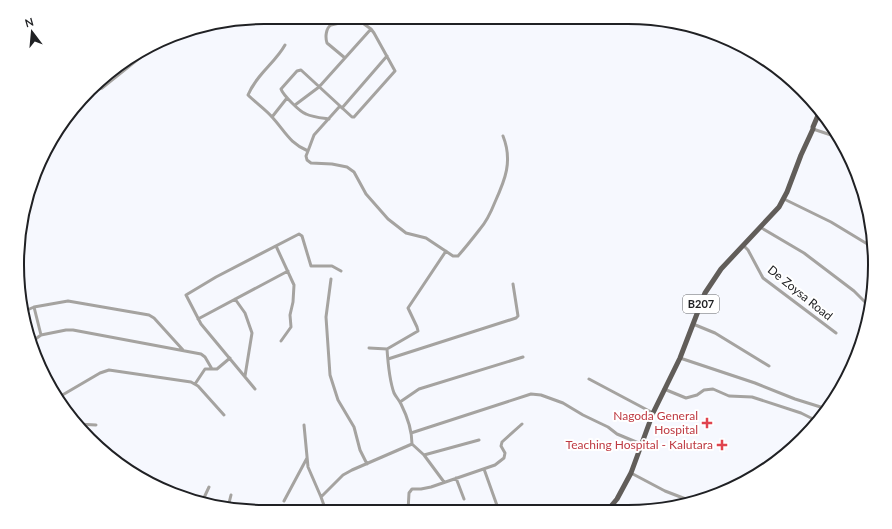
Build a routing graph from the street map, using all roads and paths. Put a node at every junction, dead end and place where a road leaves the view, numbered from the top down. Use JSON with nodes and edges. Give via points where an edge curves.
{"nodes":[{"id":1,"x":335,"y":24,"type":"edge"},
{"id":2,"x":364,"y":24,"type":"edge"},
{"id":3,"x":371,"y":29,"type":"junction"},
{"id":4,"x":285,"y":45,"type":"dead end"},
{"id":5,"x":387,"y":56,"type":"junction"},
{"id":6,"x":345,"y":58,"type":"junction"},
{"id":7,"x":129,"y":66,"type":"edge"},
{"id":8,"x":319,"y":87,"type":"junction"},
{"id":9,"x":102,"y":88,"type":"edge"},
{"id":10,"x":287,"y":98,"type":"junction"},
{"id":11,"x":295,"y":106,"type":"junction"},
{"id":12,"x":341,"y":107,"type":"junction"},
{"id":13,"x":272,"y":117,"type":"junction"},
{"id":14,"x":817,"y":117,"type":"edge"},
{"id":15,"x":329,"y":119,"type":"junction"},
{"id":16,"x":813,"y":129,"type":"junction"},
{"id":17,"x":829,"y":134,"type":"edge"},
{"id":18,"x":503,"y":136,"type":"dead end"},
{"id":19,"x":308,"y":151,"type":"junction"},
{"id":20,"x":784,"y":199,"type":"junction"},
{"id":21,"x":760,"y":228,"type":"junction"},
{"id":22,"x":867,"y":243,"type":"edge"},
{"id":23,"x":743,"y":245,"type":"junction"},
{"id":24,"x":276,"y":246,"type":"junction"},
{"id":25,"x":446,"y":251,"type":"junction"},
{"id":26,"x":288,"y":271,"type":"junction"},
{"id":27,"x":341,"y":271,"type":"dead end"},
{"id":28,"x":331,"y":279,"type":"dead end"},
{"id":29,"x":513,"y":284,"type":"dead end"},
{"id":30,"x":236,"y":299,"type":"junction"},
{"id":31,"x":865,"y":302,"type":"edge"},
{"id":32,"x":34,"y":307,"type":"junction"},
{"id":33,"x":29,"y":309,"type":"edge"},
{"id":34,"x":198,"y":319,"type":"junction"},
{"id":35,"x":693,"y":324,"type":"junction"},
{"id":36,"x":836,"y":333,"type":"dead end"},
{"id":37,"x":41,"y":335,"type":"junction"},
{"id":38,"x":36,"y":339,"type":"edge"},
{"id":39,"x":281,"y":341,"type":"dead end"},
{"id":40,"x":369,"y":348,"type":"dead end"},
{"id":41,"x":387,"y":349,"type":"junction"},
{"id":42,"x":184,"y":350,"type":"junction"},
{"id":43,"x":523,"y":357,"type":"dead end"},
{"id":44,"x":230,"y":358,"type":"junction"},
{"id":45,"x":680,"y":358,"type":"junction"},
{"id":46,"x":388,"y":359,"type":"junction"},
{"id":47,"x":769,"y":366,"type":"dead end"},
{"id":48,"x":212,"y":369,"type":"junction"},
{"id":49,"x":245,"y":376,"type":"junction"},
{"id":50,"x":589,"y":379,"type":"dead end"},
{"id":51,"x":195,"y":384,"type":"junction"},
{"id":52,"x":255,"y":389,"type":"dead end"},
{"id":53,"x":664,"y":389,"type":"junction"},
{"id":54,"x":63,"y":394,"type":"edge"},
{"id":55,"x":400,"y":402,"type":"junction"},
{"id":56,"x":821,"y":407,"type":"edge"},
{"id":57,"x":653,"y":413,"type":"junction"},
{"id":58,"x":224,"y":415,"type":"dead end"},
{"id":59,"x":812,"y":418,"type":"edge"},
{"id":60,"x":85,"y":424,"type":"edge"},
{"id":61,"x":522,"y":424,"type":"dead end"},
{"id":62,"x":96,"y":425,"type":"dead end"},
{"id":63,"x":304,"y":426,"type":"dead end"},
{"id":64,"x":411,"y":433,"type":"junction"},
{"id":65,"x":478,"y":440,"type":"dead end"},
{"id":66,"x":412,"y":444,"type":"junction"},
{"id":67,"x":641,"y":444,"type":"junction"},
{"id":68,"x":424,"y":455,"type":"junction"},
{"id":69,"x":307,"y":458,"type":"junction"},
{"id":70,"x":367,"y":464,"type":"junction"},
{"id":71,"x":484,"y":469,"type":"junction"},
{"id":72,"x":631,"y":473,"type":"junction"},
{"id":73,"x":456,"y":478,"type":"junction"},
{"id":74,"x":444,"y":482,"type":"junction"},
{"id":75,"x":209,"y":487,"type":"dead end"},
{"id":76,"x":231,"y":495,"type":"dead end"},
{"id":77,"x":204,"y":497,"type":"edge"},
{"id":78,"x":321,"y":497,"type":"junction"},
{"id":79,"x":684,"y":498,"type":"edge"},
{"id":80,"x":464,"y":499,"type":"dead end"},
{"id":81,"x":284,"y":501,"type":"dead end"},
{"id":82,"x":229,"y":502,"type":"edge"},
{"id":83,"x":324,"y":505,"type":"edge"},
{"id":84,"x":408,"y":505,"type":"edge"},
{"id":85,"x":497,"y":505,"type":"edge"},
{"id":86,"x":612,"y":505,"type":"edge"}],
"edges":[{"from":1,"to":6,"type":"street","via":[[328,27],[326,39]]},
{"from":2,"to":3,"type":"street"},
{"from":3,"to":5,"type":"street"},
{"from":3,"to":6,"type":"street"},
{"from":4,"to":13,"type":"street","via":[[281,53],[260,75],[248,95]]},
{"from":5,"to":12,"type":"street"},
{"from":5,"to":12,"type":"street","via":[[395,71],[355,116],[352,117]]},
{"from":6,"to":8,"type":"street"},
{"from":7,"to":9,"type":"street"},
{"from":8,"to":10,"type":"street","via":[[299,70],[281,89]]},
{"from":8,"to":11,"type":"street"},
{"from":8,"to":12,"type":"street"},
{"from":10,"to":11,"type":"street"},
{"from":10,"to":13,"type":"street"},
{"from":11,"to":15,"type":"street","via":[[306,115]]},
{"from":12,"to":15,"type":"street"},
{"from":13,"to":19,"type":"street","via":[[290,140],[299,148]]},
{"from":14,"to":16,"type":"main road","number":"B207"},
{"from":15,"to":19,"type":"street","via":[[314,135]]},
{"from":16,"to":17,"type":"street"},
{"from":16,"to":20,"type":"main road","number":"B207"},
{"from":18,"to":25,"type":"street","via":[[506,144],[507,170],[490,215],[458,256]]},
{"from":19,"to":25,"type":"street","via":[[307,160],[312,163],[347,167],[354,172],[366,194],[388,219],[406,232],[426,238]]},
{"from":20,"to":21,"type":"main road","number":"B207"},
{"from":20,"to":22,"type":"street"},
{"from":21,"to":23,"type":"main road","number":"B207"},
{"from":21,"to":31,"type":"street","via":[[804,253]]},
{"from":23,"to":35,"type":"main road","number":"B207","via":[[712,281]]},
{"from":23,"to":36,"type":"street","name":"De Zoysa Road","via":[[763,278]]},
{"from":24,"to":26,"type":"street"},
{"from":24,"to":27,"type":"street","via":[[300,234],[311,266],[332,266]]},
{"from":24,"to":34,"type":"street","via":[[188,293],[186,297]]},
{"from":25,"to":41,"type":"street","via":[[408,308],[418,331]]},
{"from":26,"to":30,"type":"street"},
{"from":26,"to":39,"type":"street","via":[[294,285],[291,327]]},
{"from":28,"to":70,"type":"street","via":[[326,318],[330,375],[340,405],[354,427]]},
{"from":29,"to":46,"type":"street","via":[[518,316],[516,318]]},
{"from":30,"to":34,"type":"street"},
{"from":30,"to":49,"type":"street","via":[[245,313],[252,333]]},
{"from":32,"to":33,"type":"street"},
{"from":32,"to":37,"type":"street"},
{"from":32,"to":42,"type":"street","via":[[68,301],[149,315]]},
{"from":34,"to":44,"type":"street"},
{"from":35,"to":45,"type":"main road","number":"B207"},
{"from":35,"to":47,"type":"street","via":[[715,333]]},
{"from":37,"to":38,"type":"street"},
{"from":37,"to":42,"type":"street","via":[[73,330]]},
{"from":40,"to":41,"type":"street"},
{"from":41,"to":46,"type":"street"},
{"from":42,"to":48,"type":"street","via":[[203,356]]},
{"from":43,"to":55,"type":"street","via":[[419,389]]},
{"from":44,"to":48,"type":"street","via":[[219,368]]},
{"from":44,"to":49,"type":"street"},
{"from":45,"to":53,"type":"main road","number":"B207"},
{"from":45,"to":56,"type":"street"},
{"from":46,"to":55,"type":"street","via":[[393,389]]},
{"from":48,"to":51,"type":"street","via":[[203,370]]},
{"from":49,"to":52,"type":"street"},
{"from":50,"to":57,"type":"street"},
{"from":51,"to":54,"type":"street","via":[[109,370]]},
{"from":51,"to":58,"type":"street"},
{"from":53,"to":57,"type":"main road","number":"B207"},
{"from":53,"to":59,"type":"street","via":[[686,398],[713,389],[729,396],[752,397]]},
{"from":55,"to":64,"type":"street"},
{"from":57,"to":67,"type":"main road","number":"B207"},
{"from":60,"to":62,"type":"street"},
{"from":61,"to":71,"type":"street","via":[[502,442],[504,458]]},
{"from":63,"to":69,"type":"street"},
{"from":64,"to":66,"type":"street"},
{"from":64,"to":67,"type":"street","via":[[531,394],[563,403],[617,434]]},
{"from":65,"to":68,"type":"street"},
{"from":66,"to":68,"type":"street"},
{"from":66,"to":70,"type":"street"},
{"from":67,"to":72,"type":"main road","number":"B207"},
{"from":68,"to":74,"type":"street"},
{"from":69,"to":78,"type":"street"},
{"from":69,"to":81,"type":"street"},
{"from":70,"to":78,"type":"street","via":[[343,475]]},
{"from":71,"to":73,"type":"street"},
{"from":71,"to":85,"type":"street"},
{"from":72,"to":79,"type":"street"},
{"from":72,"to":86,"type":"main road","number":"B207"},
{"from":73,"to":74,"type":"street"},
{"from":73,"to":80,"type":"street"},
{"from":74,"to":84,"type":"street","via":[[410,490]]},
{"from":75,"to":77,"type":"street"},
{"from":76,"to":82,"type":"street"},
{"from":78,"to":83,"type":"street"}]}
